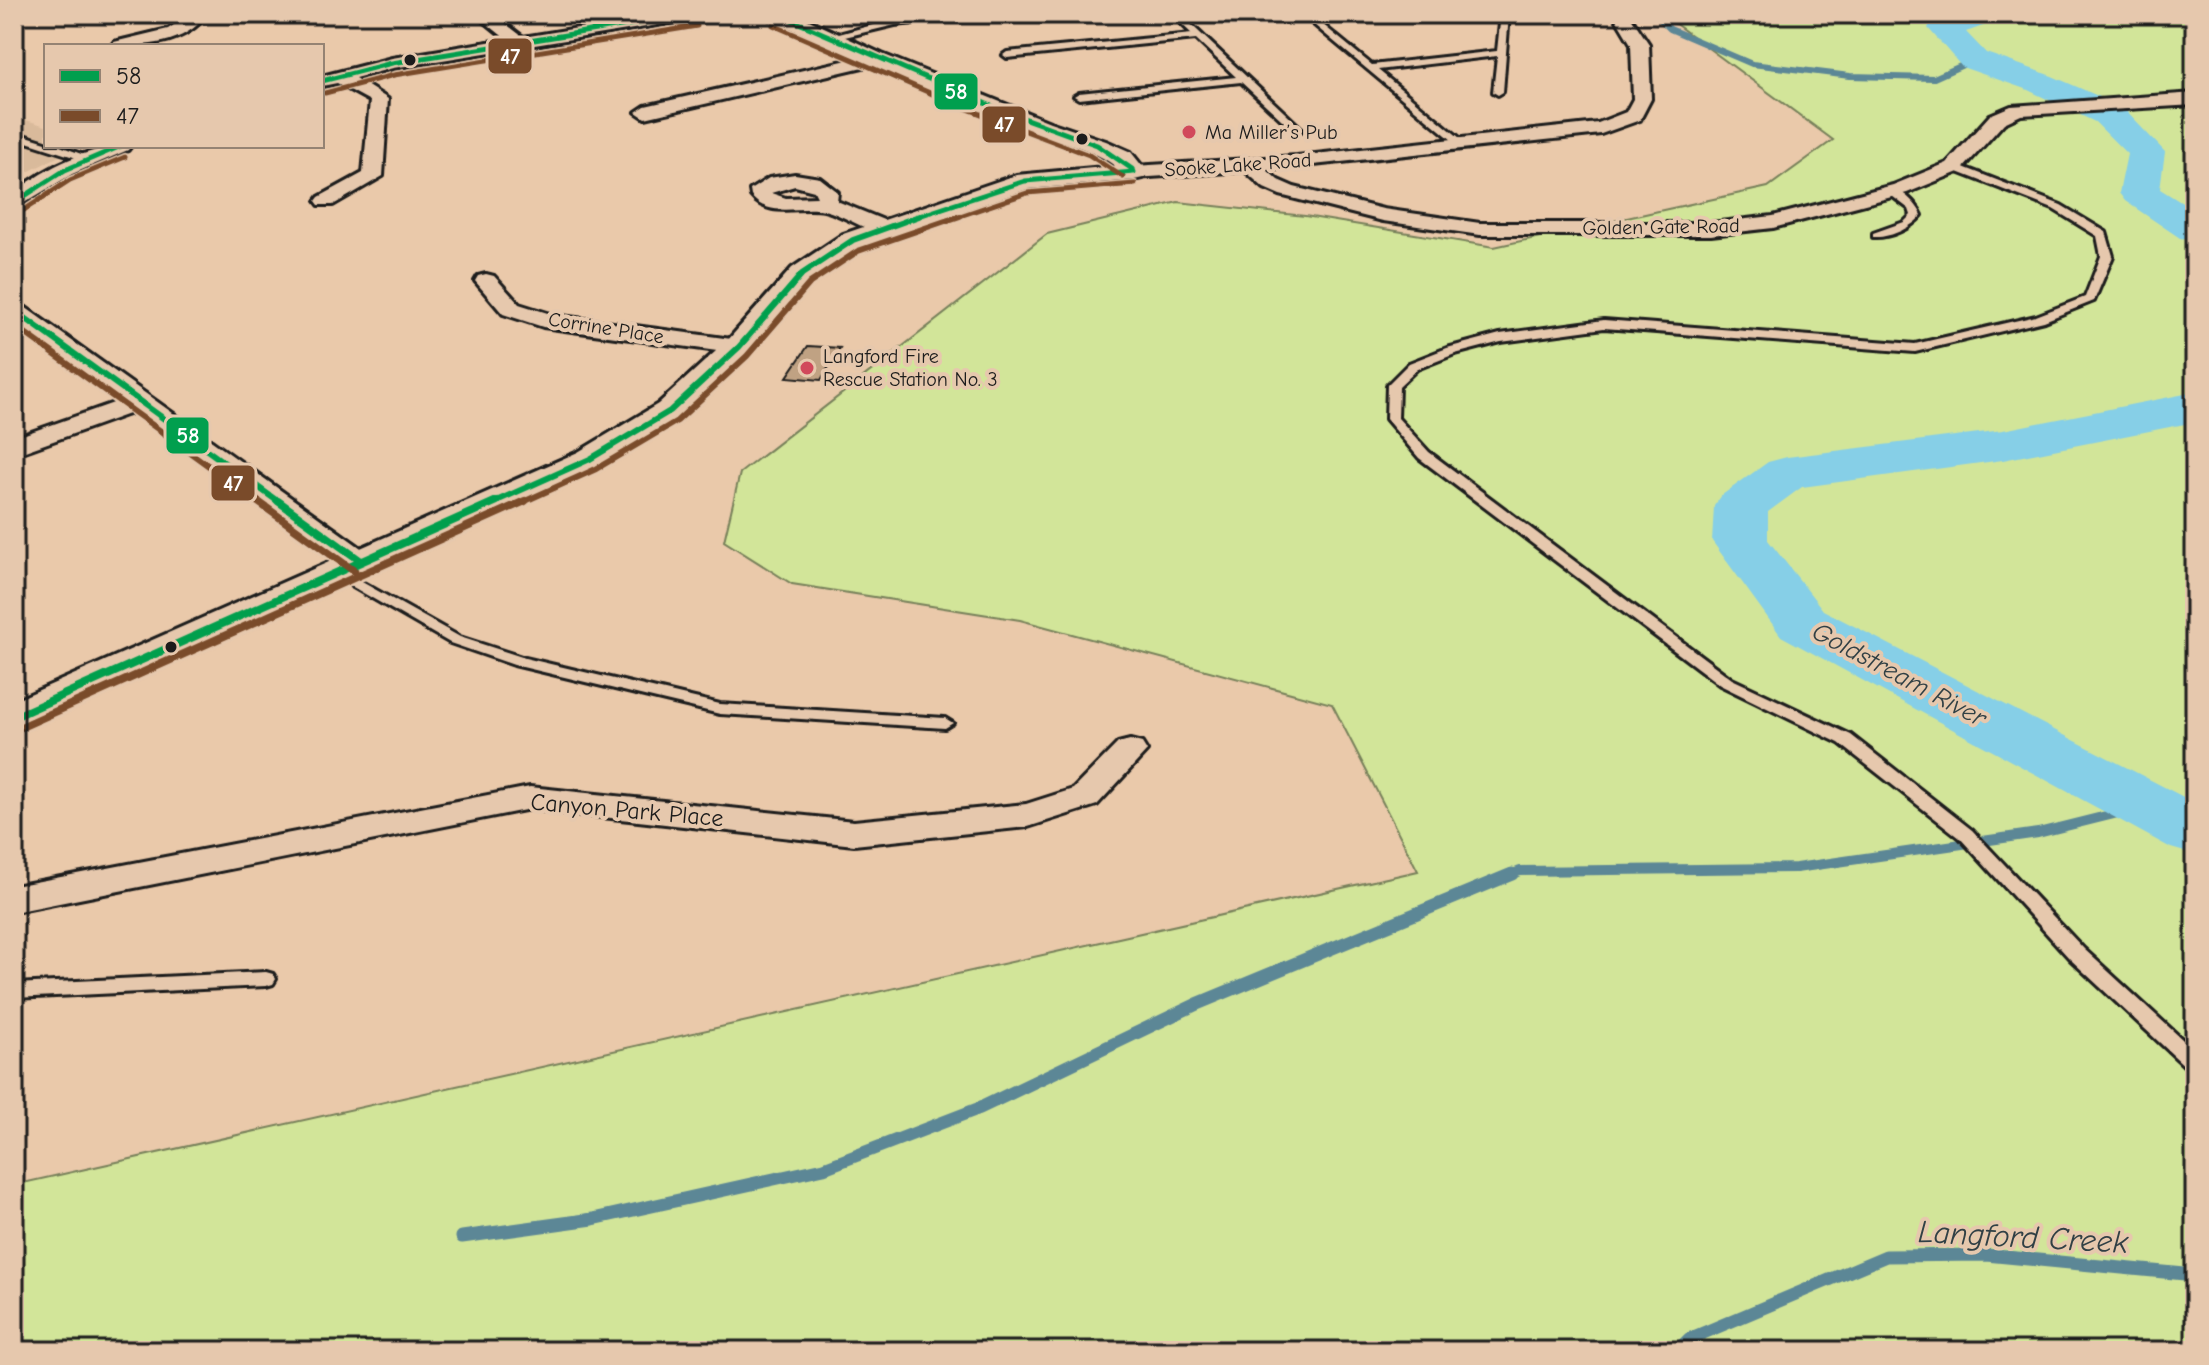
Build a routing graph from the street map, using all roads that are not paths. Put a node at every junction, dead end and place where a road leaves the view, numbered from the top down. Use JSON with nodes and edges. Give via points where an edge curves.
{"nodes":[{"id":1,"x":199,"y":14,"type":"edge"},
{"id":2,"x":483,"y":14,"type":"edge"},
{"id":3,"x":695,"y":14,"type":"edge"},
{"id":4,"x":778,"y":14,"type":"edge"},
{"id":5,"x":985,"y":14,"type":"edge"},
{"id":6,"x":1175,"y":14,"type":"edge"},
{"id":7,"x":1305,"y":14,"type":"edge"},
{"id":8,"x":1505,"y":14,"type":"edge"},
{"id":9,"x":1621,"y":14,"type":"edge"},
{"id":10,"x":1200,"y":36,"type":"junction"},
{"id":11,"x":828,"y":38,"type":"junction"},
{"id":12,"x":521,"y":43,"type":"junction"},
{"id":13,"x":128,"y":44,"type":"edge"},
{"id":14,"x":1499,"y":53,"type":"junction"},
{"id":15,"x":1007,"y":55,"type":"dead end"},
{"id":16,"x":874,"y":59,"type":"junction"},
{"id":17,"x":1370,"y":68,"type":"junction"},
{"id":18,"x":330,"y":79,"type":"edge"},
{"id":19,"x":1241,"y":79,"type":"junction"},
{"id":20,"x":1498,"y":92,"type":"dead end"},
{"id":21,"x":1079,"y":96,"type":"dead end"},
{"id":22,"x":2195,"y":99,"type":"edge"},
{"id":23,"x":645,"y":112,"type":"dead end"},
{"id":24,"x":1298,"y":130,"type":"dead end"},
{"id":25,"x":14,"y":135,"type":"edge"},
{"id":26,"x":1461,"y":143,"type":"junction"},
{"id":27,"x":44,"y":144,"type":"edge"},
{"id":28,"x":1097,"y":146,"type":"junction"},
{"id":29,"x":57,"y":148,"type":"edge"},
{"id":30,"x":115,"y":148,"type":"edge"},
{"id":31,"x":87,"y":158,"type":"junction"},
{"id":32,"x":1251,"y":166,"type":"junction"},
{"id":33,"x":1954,"y":167,"type":"junction"},
{"id":34,"x":1134,"y":172,"type":"junction"},
{"id":35,"x":1049,"y":178,"type":"junction"},
{"id":36,"x":1892,"y":191,"type":"junction"},
{"id":37,"x":326,"y":201,"type":"dead end"},
{"id":38,"x":14,"y":203,"type":"edge"},
{"id":39,"x":826,"y":204,"type":"dead end"},
{"id":40,"x":883,"y":228,"type":"junction"},
{"id":41,"x":1877,"y":235,"type":"dead end"},
{"id":42,"x":486,"y":281,"type":"dead end"},
{"id":43,"x":14,"y":310,"type":"edge"},
{"id":44,"x":739,"y":347,"type":"junction"},
{"id":45,"x":139,"y":402,"type":"junction"},
{"id":46,"x":14,"y":447,"type":"edge"},
{"id":47,"x":349,"y":566,"type":"junction"},
{"id":48,"x":14,"y":717,"type":"edge"},
{"id":49,"x":945,"y":723,"type":"dead end"},
{"id":50,"x":1130,"y":751,"type":"dead end"},
{"id":51,"x":14,"y":899,"type":"edge"},
{"id":52,"x":266,"y":979,"type":"dead end"},
{"id":53,"x":14,"y":991,"type":"edge"},
{"id":54,"x":2195,"y":1063,"type":"edge"}],
"edges":[{"from":1,"to":13,"type":"street","via":[[173,32]]},
{"from":2,"to":12,"type":"street"},
{"from":3,"to":12,"type":"street"},
{"from":4,"to":11,"type":"street"},
{"from":5,"to":11,"type":"lane","via":[[895,22]]},
{"from":6,"to":10,"type":"lane"},
{"from":7,"to":17,"type":"lane"},
{"from":8,"to":14,"type":"lane"},
{"from":9,"to":26,"type":"street","name":"Sooke Lake Road","via":[[1640,44],[1642,99],[1633,116],[1601,128]]},
{"from":10,"to":15,"type":"lane"},
{"from":10,"to":19,"type":"lane"},
{"from":11,"to":16,"type":"street"},
{"from":12,"to":18,"type":"street","via":[[392,63]]},
{"from":14,"to":17,"type":"lane"},
{"from":14,"to":20,"type":"lane"},
{"from":16,"to":23,"type":"street"},
{"from":16,"to":28,"type":"street"},
{"from":17,"to":26,"type":"lane"},
{"from":18,"to":37,"type":"street","via":[[379,99],[373,176]]},
{"from":19,"to":21,"type":"lane"},
{"from":19,"to":24,"type":"lane"},
{"from":22,"to":33,"type":"street","name":"Golden Gate Road","via":[[2037,107],[2004,114]]},
{"from":25,"to":27,"type":"lane"},
{"from":26,"to":32,"type":"street","name":"Sooke Lake Road"},
{"from":28,"to":34,"type":"street","via":[[1122,158]]},
{"from":28,"to":35,"type":"street","via":[[1101,155],[1094,162]]},
{"from":29,"to":31,"type":"lane"},
{"from":30,"to":31,"type":"street"},
{"from":31,"to":38,"type":"street","via":[[37,183]]},
{"from":32,"to":34,"type":"street","name":"Sooke Lake Road"},
{"from":32,"to":36,"type":"street","name":"Golden Gate Road","via":[[1287,191],[1383,215],[1480,229],[1711,229],[1773,222]]},
{"from":33,"to":36,"type":"street","name":"Golden Gate Road"},
{"from":33,"to":54,"type":"lane","via":[[2057,207],[2102,234],[2107,256],[2090,299],[2040,319],[1915,348],[1604,324],[1500,338],[1413,366],[1393,385],[1392,419],[1424,455],[1726,682],[1845,739],[1966,834],[2077,954]]},
{"from":34,"to":35,"type":"street","name":"Sooke Lake Road"},
{"from":35,"to":40,"type":"street","name":"Sooke Lake Road","via":[[997,189]]},
{"from":36,"to":41,"type":"lane","via":[[1917,215],[1908,224]]},
{"from":39,"to":40,"type":"street"},
{"from":40,"to":44,"type":"street","name":"Sooke Lake Road","via":[[853,240],[802,274]]},
{"from":42,"to":44,"type":"street","name":"Corrine Place","via":[[511,309],[551,322]]},
{"from":43,"to":45,"type":"street"},
{"from":44,"to":47,"type":"street","name":"Sooke Lake Road","via":[[670,411],[590,459]]},
{"from":45,"to":46,"type":"street"},
{"from":45,"to":47,"type":"street"},
{"from":47,"to":48,"type":"street","name":"Sooke Lake Road"},
{"from":47,"to":49,"type":"lane","via":[[455,640],[520,662],[720,709]]},
{"from":50,"to":51,"type":"street","name":"Canyon Park Place","via":[[1085,797],[1028,815],[854,833],[530,798]]},
{"from":52,"to":53,"type":"lane"}]}
